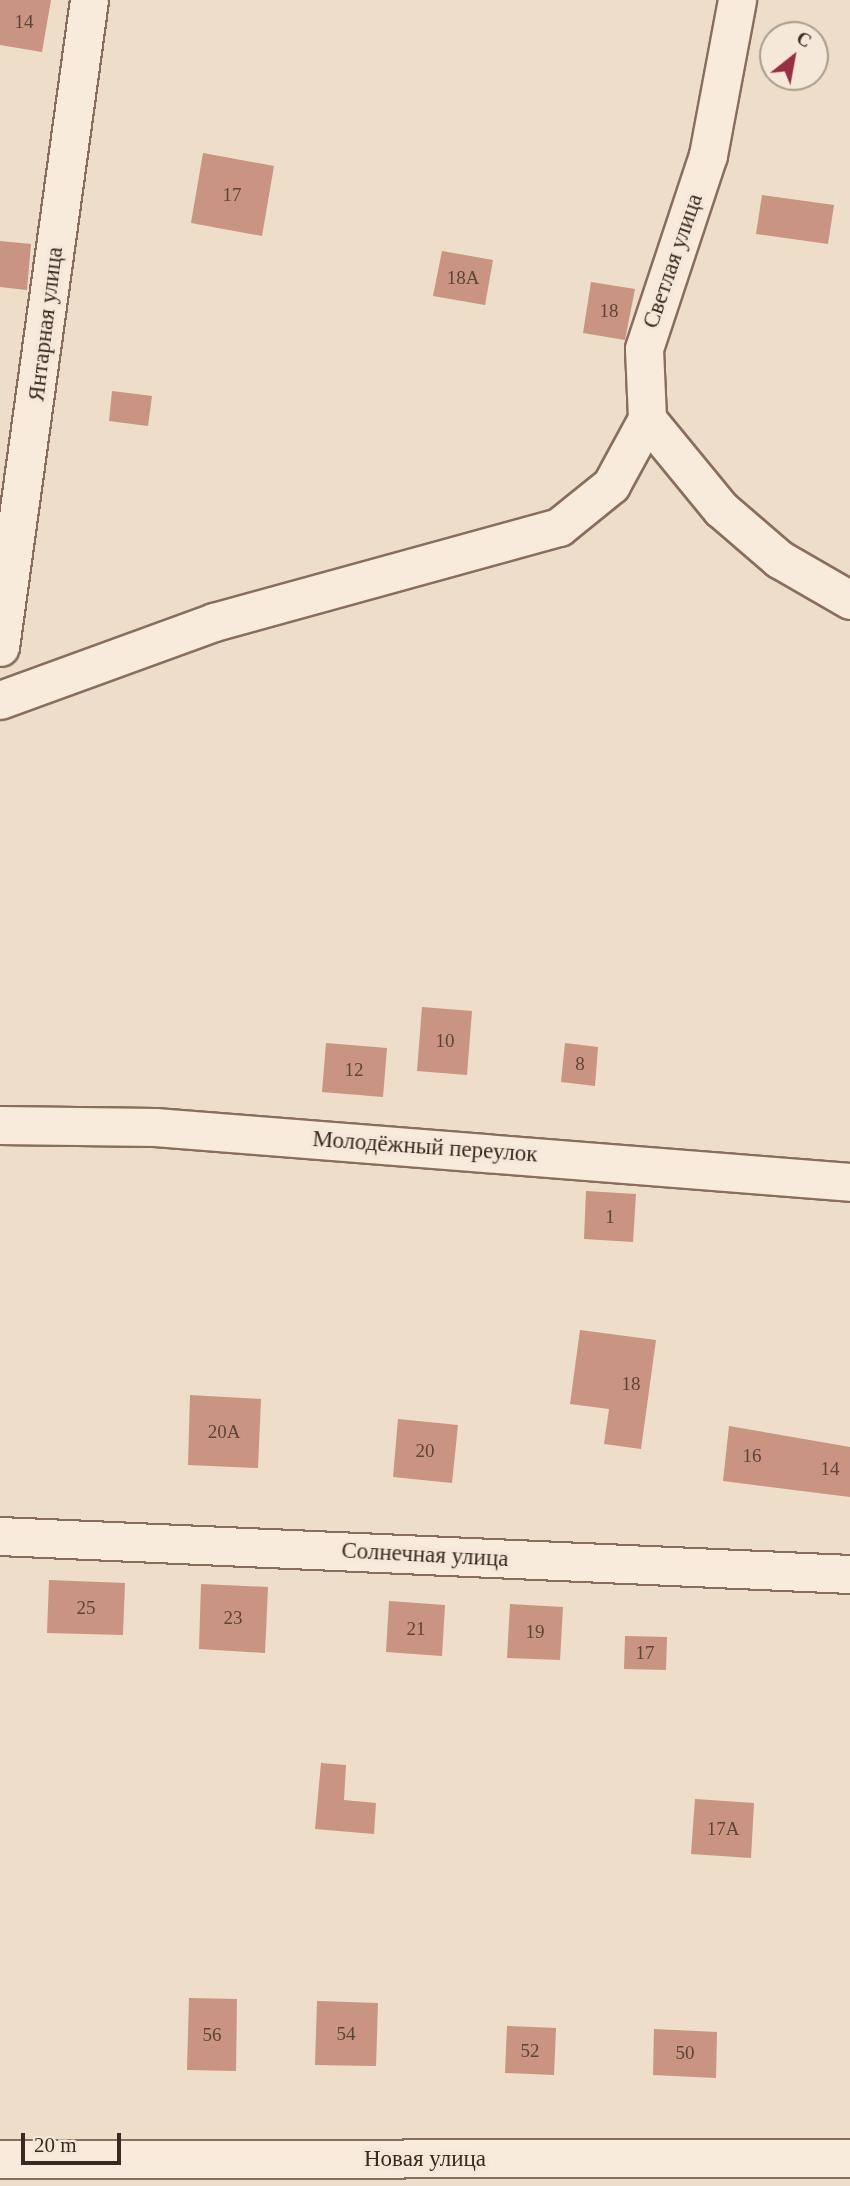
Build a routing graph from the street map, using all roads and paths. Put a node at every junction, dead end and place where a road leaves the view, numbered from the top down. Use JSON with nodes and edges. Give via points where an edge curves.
{"nodes":[{"id":1,"x":89,"y":0,"type":"edge"},
{"id":2,"x":737,"y":0,"type":"edge"},
{"id":3,"x":647,"y":419,"type":"junction"},
{"id":4,"x":850,"y":600,"type":"edge"},
{"id":5,"x":0,"y":647,"type":"edge"},
{"id":6,"x":0,"y":700,"type":"edge"},
{"id":7,"x":0,"y":1125,"type":"edge"},
{"id":8,"x":850,"y":1182,"type":"edge"},
{"id":9,"x":0,"y":1536,"type":"edge"},
{"id":10,"x":850,"y":1574,"type":"edge"},
{"id":11,"x":850,"y":2158,"type":"edge"},
{"id":12,"x":0,"y":2159,"type":"edge"}],
"edges":[{"from":1,"to":5,"type":"street","name":"Янтарная улица"},
{"from":2,"to":3,"type":"street","name":"Светлая улица","via":[[708,155],[647,338]]},
{"from":3,"to":4,"type":"street","via":[[721,509],[779,559]]},
{"from":3,"to":6,"type":"street","via":[[611,485],[559,527],[214,622]]},
{"from":7,"to":8,"type":"street","name":"Молодёжный переулок","via":[[155,1127]]},
{"from":9,"to":10,"type":"street","name":"Солнечная улица"},
{"from":11,"to":12,"type":"street","name":"Новая улица"}]}
